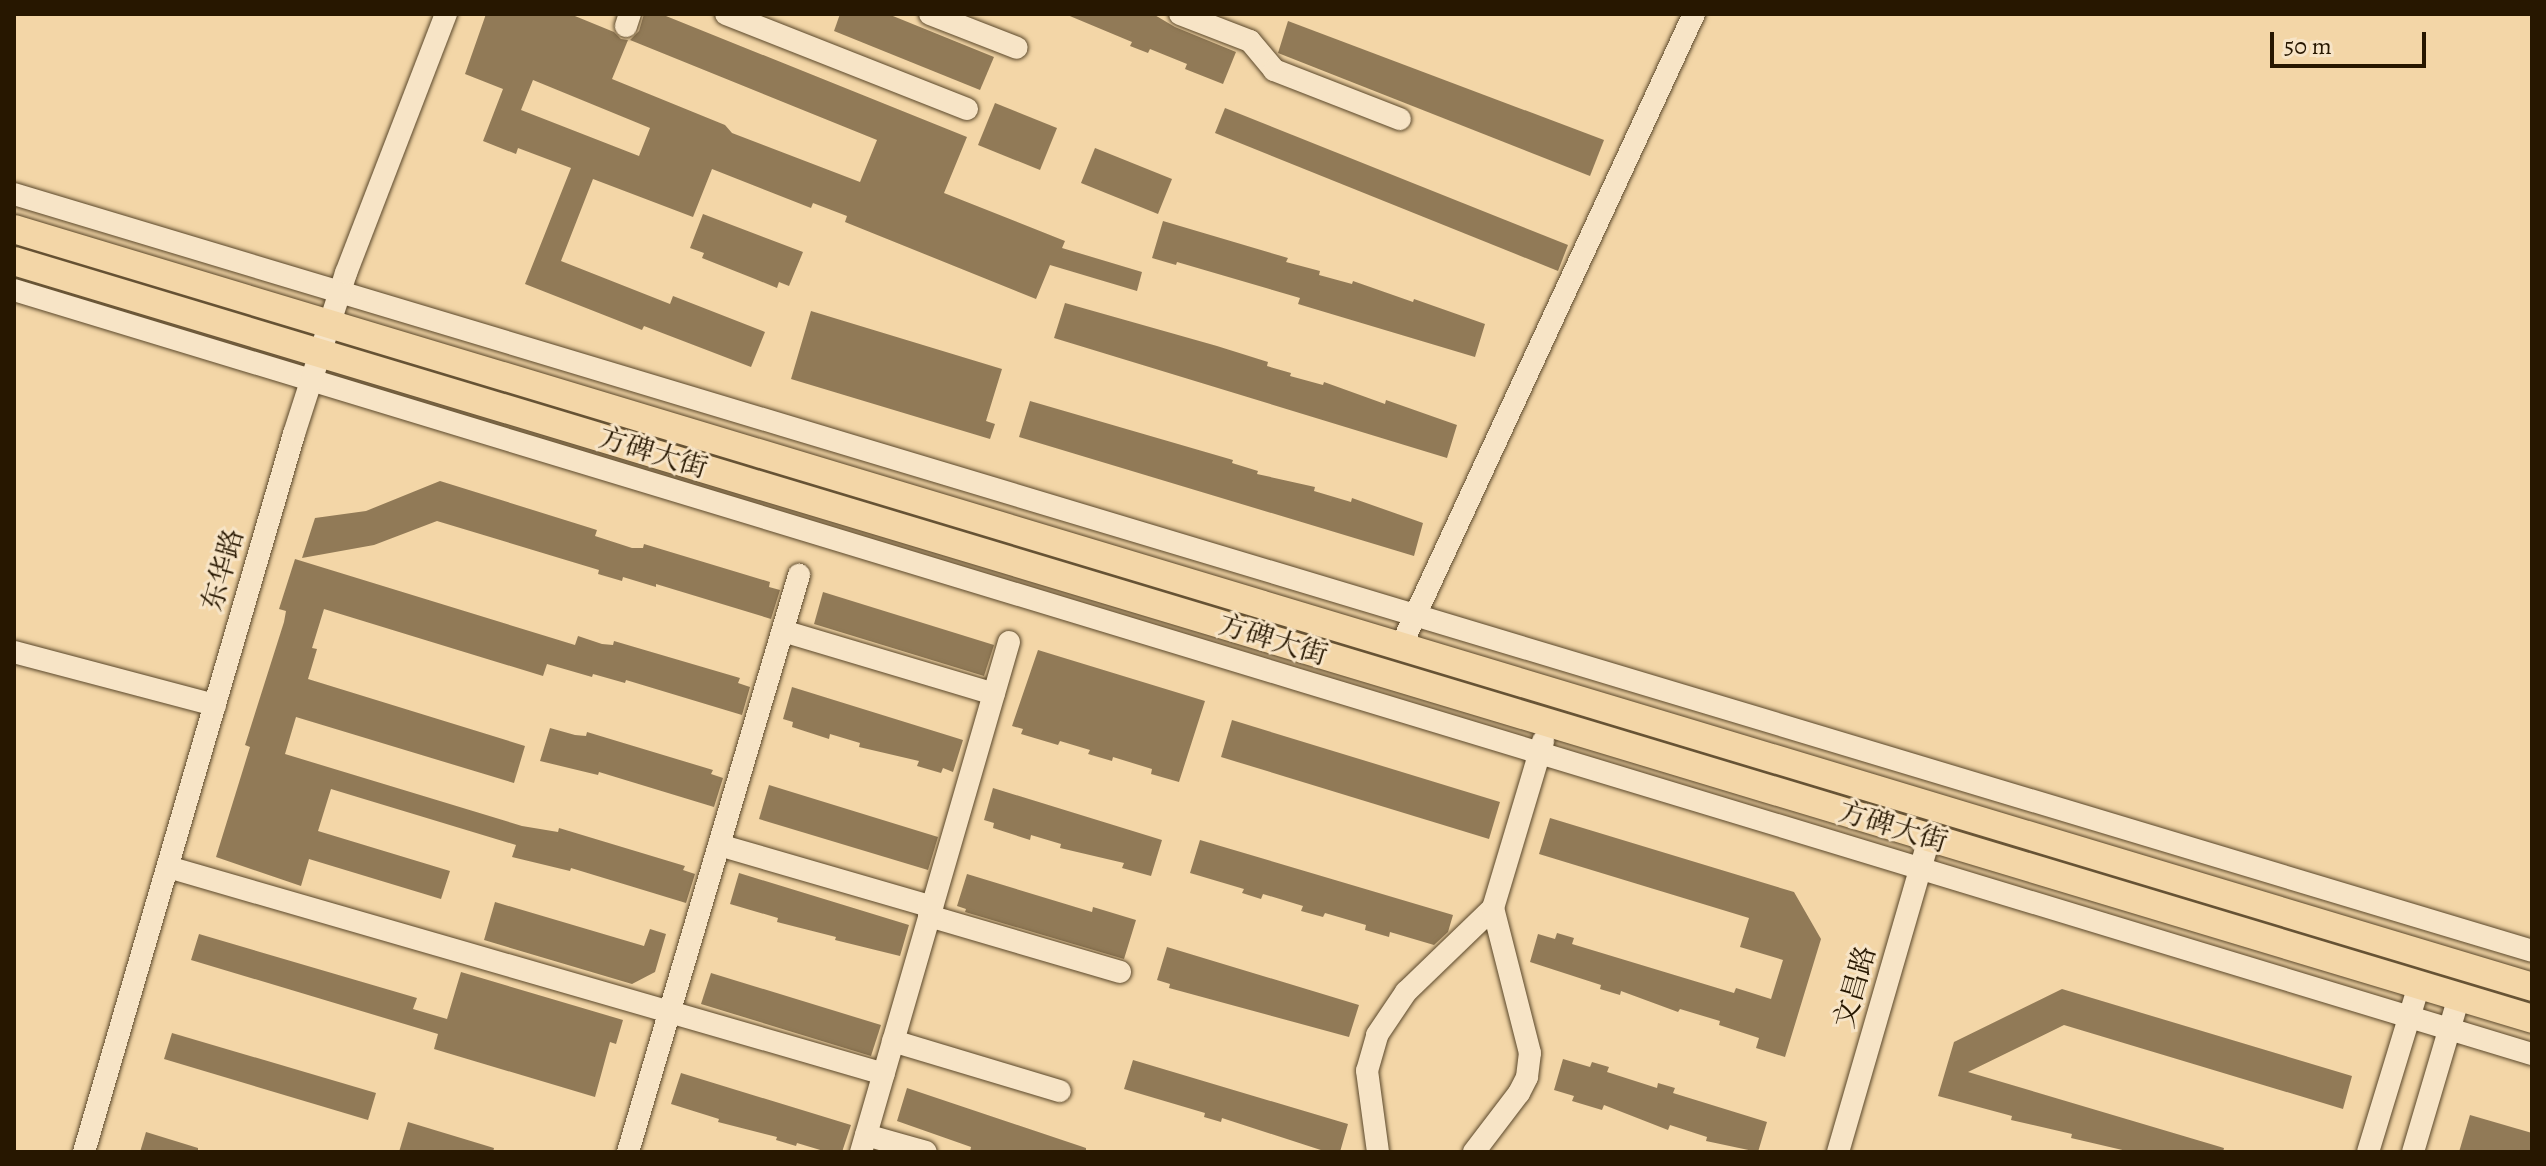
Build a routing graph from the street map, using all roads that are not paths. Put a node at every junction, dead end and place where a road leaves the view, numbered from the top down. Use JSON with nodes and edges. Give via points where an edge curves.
{"nodes":[{"id":1,"x":446,"y":14,"type":"edge"},
{"id":2,"x":726,"y":14,"type":"edge"},
{"id":3,"x":930,"y":14,"type":"edge"},
{"id":4,"x":1180,"y":14,"type":"edge"},
{"id":5,"x":1694,"y":14,"type":"edge"},
{"id":6,"x":1017,"y":48,"type":"dead end"},
{"id":7,"x":967,"y":109,"type":"dead end"},
{"id":8,"x":1400,"y":119,"type":"dead end"},
{"id":9,"x":14,"y":194,"type":"edge"},
{"id":10,"x":14,"y":229,"type":"edge"},
{"id":11,"x":14,"y":261,"type":"edge"},
{"id":12,"x":14,"y":290,"type":"edge"},
{"id":13,"x":340,"y":292,"type":"junction"},
{"id":14,"x":330,"y":324,"type":"junction"},
{"id":15,"x":316,"y":366,"type":"junction"},
{"id":16,"x":799,"y":575,"type":"dead end"},
{"id":17,"x":1416,"y":615,"type":"junction"},
{"id":18,"x":783,"y":631,"type":"junction"},
{"id":19,"x":1009,"y":642,"type":"dead end"},
{"id":20,"x":1401,"y":646,"type":"junction"},
{"id":21,"x":14,"y":652,"type":"edge"},
{"id":22,"x":994,"y":694,"type":"junction"},
{"id":23,"x":215,"y":705,"type":"junction"},
{"id":24,"x":1549,"y":723,"type":"junction"},
{"id":25,"x":1540,"y":753,"type":"junction"},
{"id":26,"x":1929,"y":838,"type":"junction"},
{"id":27,"x":719,"y":845,"type":"junction"},
{"id":28,"x":168,"y":867,"type":"junction"},
{"id":29,"x":1920,"y":868,"type":"junction"},
{"id":30,"x":1493,"y":908,"type":"junction"},
{"id":31,"x":931,"y":912,"type":"junction"},
{"id":32,"x":2532,"y":951,"type":"edge"},
{"id":33,"x":1120,"y":972,"type":"dead end"},
{"id":34,"x":2419,"y":985,"type":"junction"},
{"id":35,"x":2532,"y":987,"type":"edge"},
{"id":36,"x":2459,"y":997,"type":"junction"},
{"id":37,"x":670,"y":1012,"type":"junction"},
{"id":38,"x":2409,"y":1017,"type":"junction"},
{"id":39,"x":2532,"y":1019,"type":"edge"},
{"id":40,"x":2450,"y":1029,"type":"junction"},
{"id":41,"x":893,"y":1041,"type":"junction"},
{"id":42,"x":2532,"y":1054,"type":"edge"},
{"id":43,"x":884,"y":1074,"type":"junction"},
{"id":44,"x":1060,"y":1091,"type":"dead end"},
{"id":45,"x":864,"y":1143,"type":"edge"},
{"id":46,"x":84,"y":1152,"type":"edge"},
{"id":47,"x":628,"y":1152,"type":"edge"},
{"id":48,"x":926,"y":1152,"type":"edge"},
{"id":49,"x":1378,"y":1152,"type":"edge"},
{"id":50,"x":1474,"y":1152,"type":"edge"},
{"id":51,"x":1838,"y":1152,"type":"edge"},
{"id":52,"x":2368,"y":1152,"type":"edge"},
{"id":53,"x":2413,"y":1152,"type":"edge"}],
"edges":[{"from":1,"to":13,"type":"street","name":"东华路"},
{"from":2,"to":7,"type":"street"},
{"from":3,"to":6,"type":"street"},
{"from":4,"to":8,"type":"street","via":[[1250,41],[1274,70]]},
{"from":5,"to":17,"type":"street"},
{"from":9,"to":13,"type":"street"},
{"from":10,"to":14,"type":"main road","name":"方碑大街"},
{"from":11,"to":15,"type":"main road","name":"方碑大街"},
{"from":12,"to":15,"type":"street"},
{"from":13,"to":14,"type":"street","name":"东华路"},
{"from":13,"to":17,"type":"street"},
{"from":14,"to":15,"type":"street","name":"东华路"},
{"from":14,"to":20,"type":"main road","name":"方碑大街"},
{"from":15,"to":23,"type":"street","name":"东华路"},
{"from":15,"to":24,"type":"main road","name":"方碑大街"},
{"from":15,"to":25,"type":"street"},
{"from":16,"to":18,"type":"street"},
{"from":17,"to":20,"type":"street"},
{"from":17,"to":32,"type":"street"},
{"from":18,"to":22,"type":"street"},
{"from":18,"to":27,"type":"street"},
{"from":19,"to":22,"type":"street"},
{"from":20,"to":35,"type":"main road","name":"方碑大街"},
{"from":21,"to":23,"type":"street"},
{"from":22,"to":31,"type":"street"},
{"from":23,"to":28,"type":"street","name":"东华路"},
{"from":24,"to":25,"type":"street"},
{"from":24,"to":26,"type":"main road","name":"方碑大街"},
{"from":25,"to":29,"type":"street"},
{"from":25,"to":30,"type":"street"},
{"from":26,"to":29,"type":"street","name":"文昌路"},
{"from":26,"to":34,"type":"main road","name":"方碑大街"},
{"from":27,"to":31,"type":"street"},
{"from":27,"to":37,"type":"street"},
{"from":28,"to":37,"type":"street"},
{"from":28,"to":46,"type":"street","name":"东华路"},
{"from":29,"to":38,"type":"street"},
{"from":29,"to":51,"type":"street","name":"文昌路"},
{"from":30,"to":49,"type":"street","via":[[1406,992],[1377,1035],[1367,1071]]},
{"from":30,"to":50,"type":"street","via":[[1530,1053],[1519,1093]]},
{"from":31,"to":33,"type":"street"},
{"from":31,"to":41,"type":"street"},
{"from":34,"to":36,"type":"main road","name":"方碑大街"},
{"from":34,"to":38,"type":"street"},
{"from":36,"to":39,"type":"main road","name":"方碑大街"},
{"from":36,"to":40,"type":"street"},
{"from":37,"to":43,"type":"street"},
{"from":37,"to":47,"type":"street"},
{"from":38,"to":40,"type":"street"},
{"from":38,"to":52,"type":"street"},
{"from":40,"to":42,"type":"street"},
{"from":40,"to":53,"type":"street"},
{"from":41,"to":43,"type":"street"},
{"from":41,"to":44,"type":"street"},
{"from":43,"to":45,"type":"street"},
{"from":45,"to":48,"type":"street"}]}
